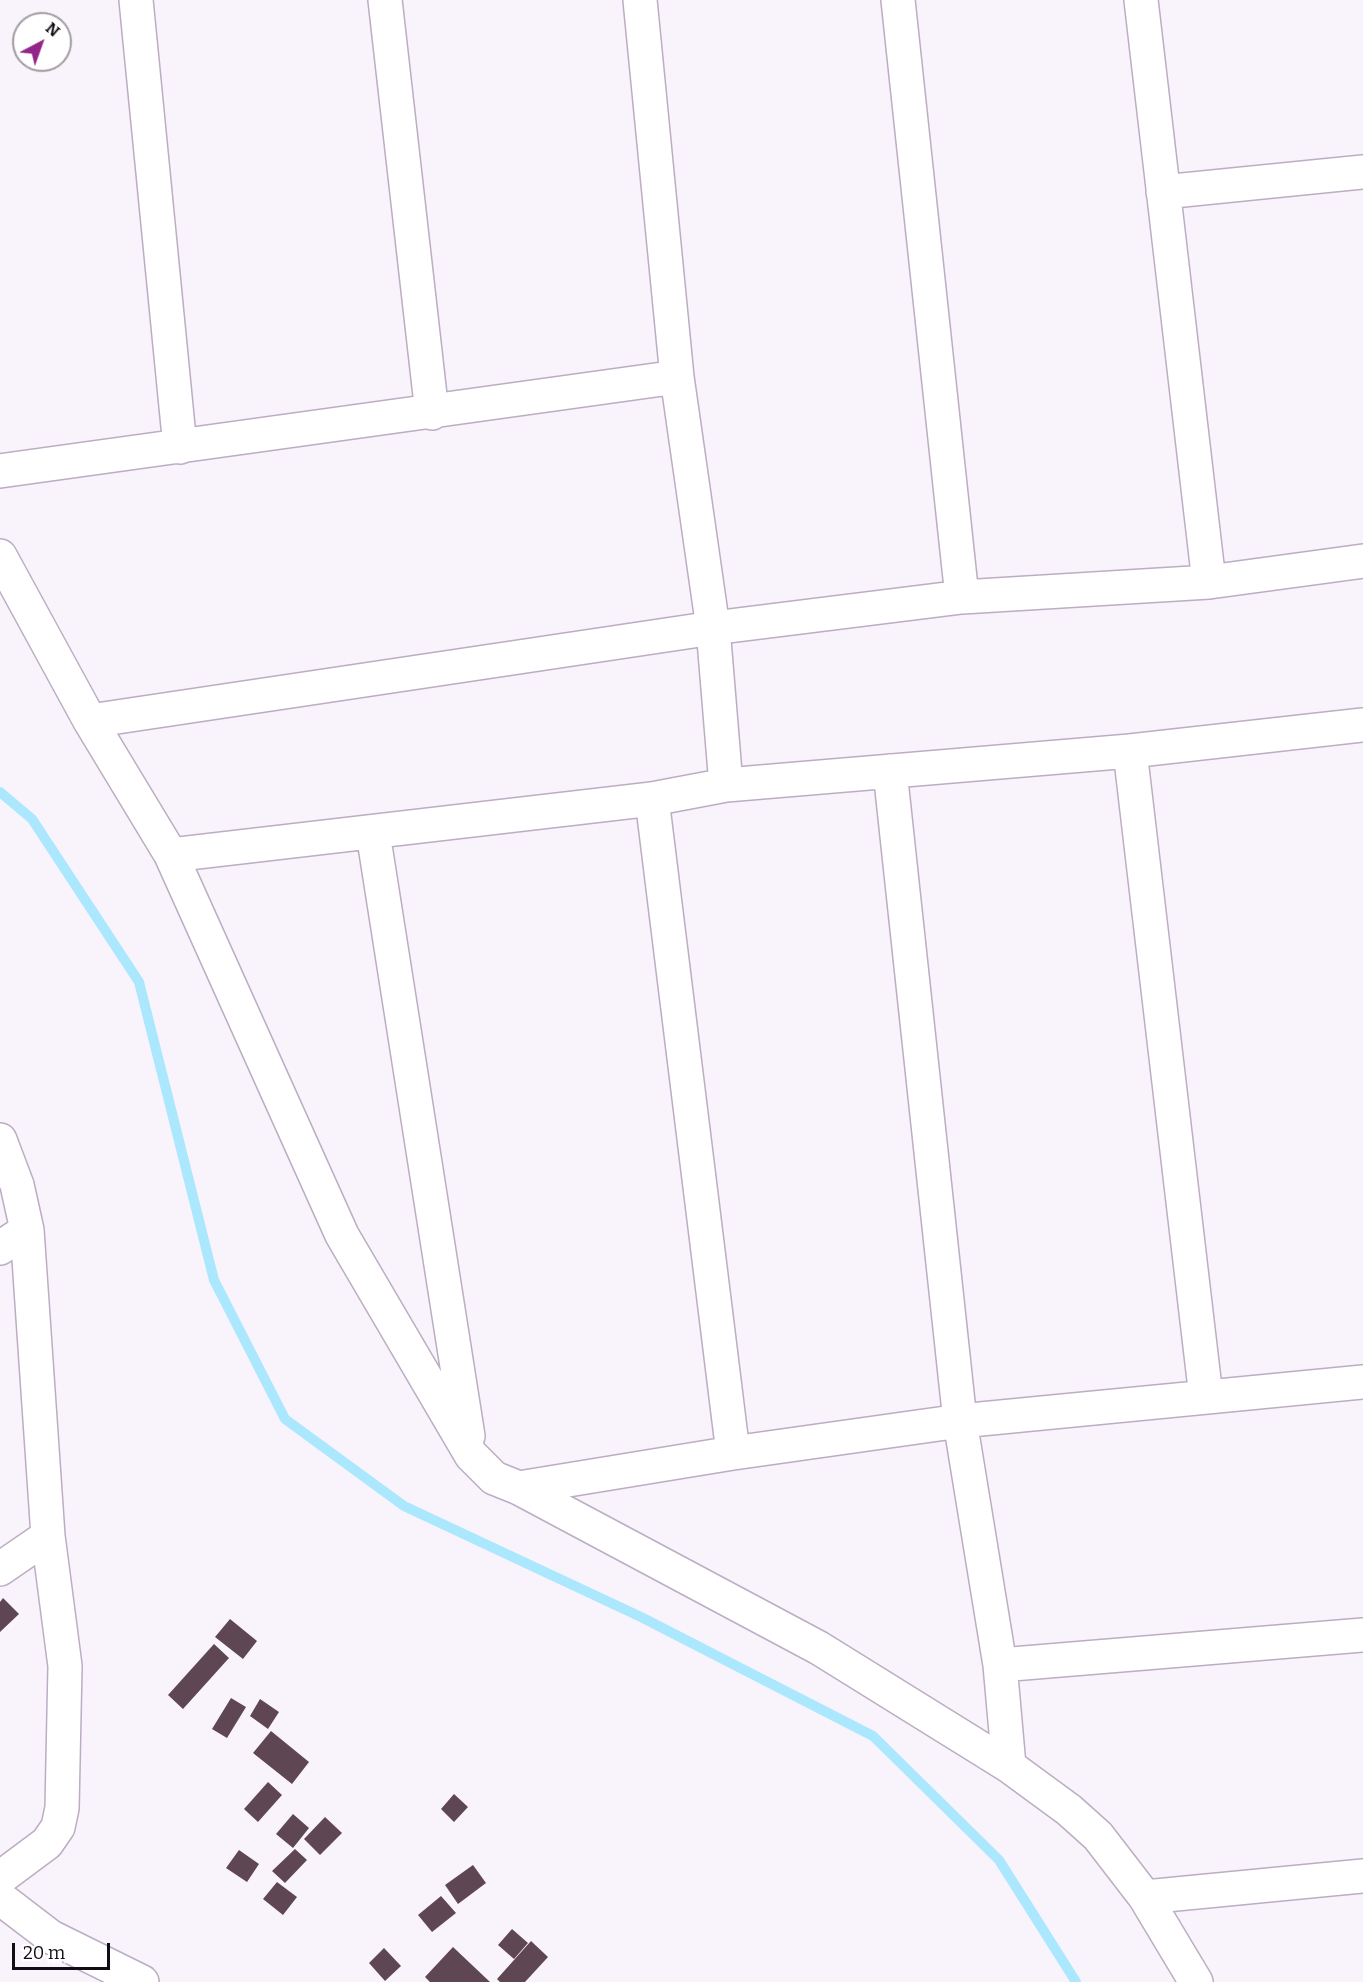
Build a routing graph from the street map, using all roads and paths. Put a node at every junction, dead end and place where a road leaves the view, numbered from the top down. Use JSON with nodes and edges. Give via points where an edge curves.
{"nodes":[{"id":1,"x":136,"y":0,"type":"edge"},
{"id":2,"x":386,"y":0,"type":"edge"},
{"id":3,"x":640,"y":0,"type":"edge"},
{"id":4,"x":898,"y":0,"type":"edge"},
{"id":5,"x":1141,"y":0,"type":"edge"},
{"id":6,"x":1363,"y":172,"type":"edge"},
{"id":7,"x":1162,"y":192,"type":"junction"},
{"id":8,"x":677,"y":377,"type":"junction"},
{"id":9,"x":432,"y":413,"type":"junction"},
{"id":10,"x":180,"y":447,"type":"junction"},
{"id":11,"x":0,"y":471,"type":"edge"},
{"id":12,"x":0,"y":556,"type":"edge"},
{"id":13,"x":1363,"y":561,"type":"edge"},
{"id":14,"x":1209,"y":582,"type":"junction"},
{"id":15,"x":963,"y":597,"type":"junction"},
{"id":16,"x":713,"y":628,"type":"junction"},
{"id":17,"x":90,"y":721,"type":"junction"},
{"id":18,"x":1363,"y":725,"type":"edge"},
{"id":19,"x":1130,"y":751,"type":"junction"},
{"id":20,"x":890,"y":771,"type":"junction"},
{"id":21,"x":726,"y":785,"type":"junction"},
{"id":22,"x":652,"y":799,"type":"junction"},
{"id":23,"x":373,"y":833,"type":"junction"},
{"id":24,"x":171,"y":855,"type":"junction"},
{"id":25,"x":0,"y":1140,"type":"edge"},
{"id":26,"x":27,"y":1230,"type":"junction"},
{"id":27,"x":0,"y":1248,"type":"edge"},
{"id":28,"x":1363,"y":1382,"type":"edge"},
{"id":29,"x":1206,"y":1397,"type":"junction"},
{"id":30,"x":960,"y":1421,"type":"junction"},
{"id":31,"x":733,"y":1453,"type":"junction"},
{"id":32,"x":471,"y":1455,"type":"junction"},
{"id":33,"x":519,"y":1488,"type":"junction"},
{"id":34,"x":48,"y":1536,"type":"junction"},
{"id":35,"x":0,"y":1569,"type":"edge"},
{"id":36,"x":1363,"y":1635,"type":"edge"},
{"id":37,"x":1000,"y":1665,"type":"junction"},
{"id":38,"x":1009,"y":1766,"type":"junction"},
{"id":39,"x":1363,"y":1876,"type":"edge"},
{"id":40,"x":0,"y":1878,"type":"edge"},
{"id":41,"x":1145,"y":1897,"type":"junction"},
{"id":42,"x":0,"y":1898,"type":"edge"},
{"id":43,"x":142,"y":1982,"type":"edge"},
{"id":44,"x":1196,"y":1982,"type":"edge"}],
"edges":[{"from":1,"to":10,"type":"street"},
{"from":2,"to":9,"type":"street"},
{"from":3,"to":8,"type":"street"},
{"from":4,"to":15,"type":"street"},
{"from":5,"to":7,"type":"street"},
{"from":6,"to":7,"type":"street"},
{"from":7,"to":14,"type":"street"},
{"from":8,"to":9,"type":"street"},
{"from":8,"to":16,"type":"street"},
{"from":9,"to":10,"type":"street"},
{"from":10,"to":11,"type":"street"},
{"from":12,"to":17,"type":"street"},
{"from":13,"to":14,"type":"street"},
{"from":14,"to":15,"type":"street"},
{"from":15,"to":16,"type":"street"},
{"from":16,"to":17,"type":"street"},
{"from":16,"to":21,"type":"street"},
{"from":17,"to":24,"type":"street"},
{"from":18,"to":19,"type":"street"},
{"from":19,"to":20,"type":"street"},
{"from":19,"to":29,"type":"street"},
{"from":20,"to":21,"type":"street"},
{"from":20,"to":30,"type":"street"},
{"from":21,"to":22,"type":"street"},
{"from":22,"to":23,"type":"street"},
{"from":22,"to":31,"type":"street"},
{"from":23,"to":24,"type":"street"},
{"from":23,"to":32,"type":"street"},
{"from":24,"to":32,"type":"street","via":[[342,1235]]},
{"from":25,"to":26,"type":"street","via":[[17,1185]]},
{"from":26,"to":27,"type":"street"},
{"from":26,"to":34,"type":"street"},
{"from":28,"to":29,"type":"street"},
{"from":29,"to":30,"type":"street"},
{"from":30,"to":31,"type":"street"},
{"from":30,"to":37,"type":"street"},
{"from":31,"to":33,"type":"street"},
{"from":32,"to":33,"type":"street","via":[[494,1478]]},
{"from":33,"to":38,"type":"street","via":[[819,1648]]},
{"from":34,"to":35,"type":"street"},
{"from":34,"to":40,"type":"street","via":[[65,1666],[62,1808],[58,1827],[47,1843]]},
{"from":36,"to":37,"type":"street"},
{"from":37,"to":38,"type":"street"},
{"from":38,"to":41,"type":"street","via":[[1098,1836]]},
{"from":39,"to":41,"type":"street"},
{"from":41,"to":44,"type":"street"},
{"from":42,"to":43,"type":"street","via":[[51,1937]]}]}
